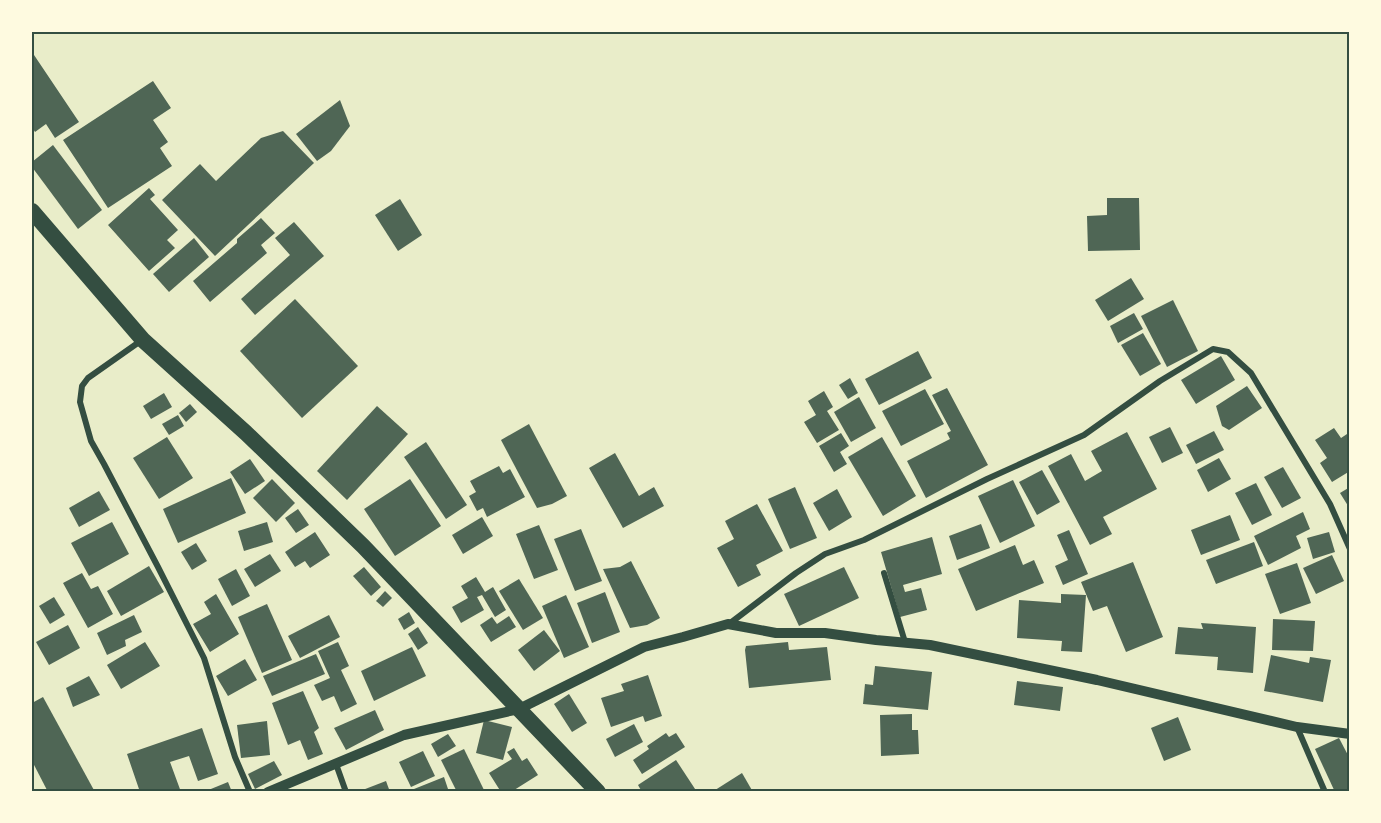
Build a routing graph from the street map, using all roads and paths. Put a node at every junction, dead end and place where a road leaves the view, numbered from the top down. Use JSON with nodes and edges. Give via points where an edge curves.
{"nodes":[{"id":1,"x":32,"y":211,"type":"edge"},
{"id":2,"x":143,"y":340,"type":"junction"},
{"id":3,"x":1350,"y":549,"type":"edge"},
{"id":4,"x":884,"y":573,"type":"dead end"},
{"id":5,"x":728,"y":624,"type":"junction"},
{"id":6,"x":905,"y":642,"type":"junction"},
{"id":7,"x":519,"y":709,"type":"junction"},
{"id":8,"x":1297,"y":727,"type":"junction"},
{"id":9,"x":1350,"y":734,"type":"edge"},
{"id":10,"x":336,"y":764,"type":"junction"},
{"id":11,"x":250,"y":792,"type":"edge"},
{"id":12,"x":268,"y":792,"type":"edge"},
{"id":13,"x":346,"y":792,"type":"edge"},
{"id":14,"x":598,"y":792,"type":"edge"},
{"id":15,"x":1325,"y":792,"type":"edge"}],
"edges":[{"from":1,"to":2,"type":"highway"},
{"from":2,"to":7,"type":"highway","via":[[363,546]]},
{"from":2,"to":11,"type":"street","via":[[88,378],[80,402],[91,441],[204,658]]},
{"from":3,"to":5,"type":"street","via":[[1330,504],[1251,374],[1228,352],[1213,349],[1084,435],[864,540],[825,554]]},
{"from":4,"to":6,"type":"street"},
{"from":5,"to":6,"type":"street","via":[[776,633],[825,633]]},
{"from":5,"to":7,"type":"street","via":[[644,647]]},
{"from":6,"to":8,"type":"street","via":[[1097,680]]},
{"from":7,"to":10,"type":"street","via":[[404,735]]},
{"from":7,"to":14,"type":"highway"},
{"from":8,"to":9,"type":"street"},
{"from":8,"to":15,"type":"street"},
{"from":10,"to":12,"type":"street"},
{"from":10,"to":13,"type":"street"}]}
